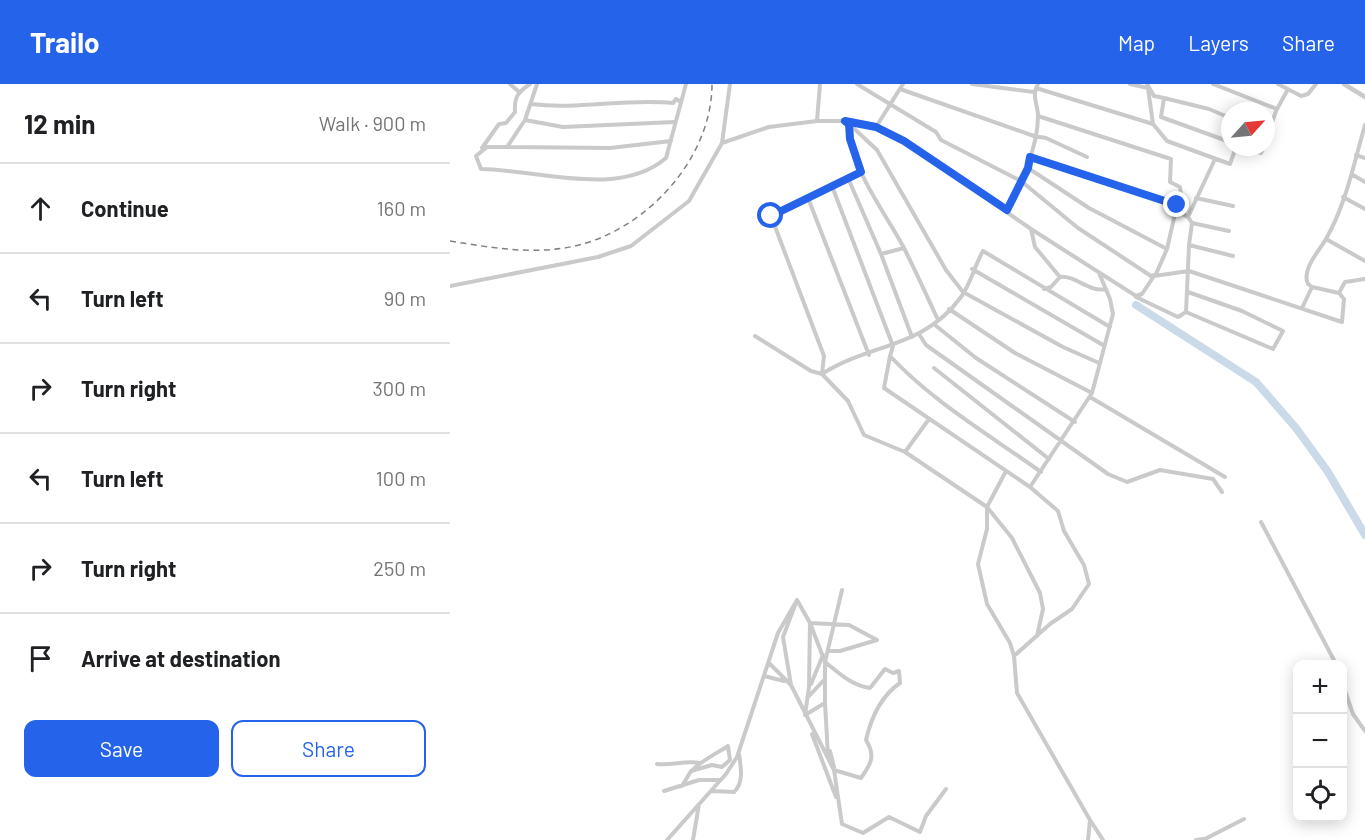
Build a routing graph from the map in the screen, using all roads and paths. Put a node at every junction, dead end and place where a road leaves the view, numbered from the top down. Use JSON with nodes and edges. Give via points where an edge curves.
{"nodes":[{"id":1,"x":510,"y":84,"type":"edge"},
{"id":2,"x":530,"y":84,"type":"edge"},
{"id":3,"x":537,"y":84,"type":"edge"},
{"id":4,"x":686,"y":84,"type":"edge"},
{"id":5,"x":730,"y":84,"type":"edge"},
{"id":6,"x":820,"y":84,"type":"edge"},
{"id":7,"x":857,"y":84,"type":"edge"},
{"id":8,"x":903,"y":84,"type":"edge"},
{"id":9,"x":972,"y":84,"type":"edge"},
{"id":10,"x":1130,"y":84,"type":"edge"},
{"id":11,"x":1213,"y":84,"type":"edge"},
{"id":12,"x":1278,"y":84,"type":"edge"},
{"id":13,"x":1316,"y":84,"type":"edge"},
{"id":14,"x":1344,"y":84,"type":"edge"},
{"id":15,"x":1148,"y":86,"type":"edge"},
{"id":16,"x":1036,"y":88,"type":"edge"},
{"id":17,"x":900,"y":89,"type":"junction"},
{"id":18,"x":1288,"y":89,"type":"junction"},
{"id":19,"x":519,"y":92,"type":"junction"},
{"id":20,"x":1365,"y":97,"type":"edge"},
{"id":21,"x":1164,"y":98,"type":"junction"},
{"id":22,"x":681,"y":102,"type":"junction"},
{"id":23,"x":531,"y":104,"type":"junction"},
{"id":24,"x":892,"y":104,"type":"junction"},
{"id":25,"x":1277,"y":109,"type":"junction"},
{"id":26,"x":1221,"y":114,"type":"edge"},
{"id":27,"x":1275,"y":114,"type":"edge"},
{"id":28,"x":1038,"y":116,"type":"junction"},
{"id":29,"x":525,"y":120,"type":"junction"},
{"id":30,"x":817,"y":121,"type":"junction"},
{"id":31,"x":845,"y":121,"type":"junction"},
{"id":32,"x":674,"y":122,"type":"junction"},
{"id":33,"x":849,"y":124,"type":"junction"},
{"id":34,"x":1153,"y":124,"type":"junction"},
{"id":35,"x":1365,"y":125,"type":"edge"},
{"id":36,"x":876,"y":127,"type":"junction"},
{"id":37,"x":1034,"y":136,"type":"junction"},
{"id":38,"x":1221,"y":139,"type":"edge"},
{"id":39,"x":672,"y":141,"type":"junction"},
{"id":40,"x":722,"y":143,"type":"junction"},
{"id":41,"x":507,"y":147,"type":"junction"},
{"id":42,"x":481,"y":150,"type":"junction"},
{"id":43,"x":1356,"y":154,"type":"junction"},
{"id":44,"x":1233,"y":156,"type":"edge"},
{"id":45,"x":1030,"y":157,"type":"junction"},
{"id":46,"x":1087,"y":157,"type":"dead end"},
{"id":47,"x":1365,"y":158,"type":"edge"},
{"id":48,"x":1215,"y":159,"type":"junction"},
{"id":49,"x":1028,"y":168,"type":"junction"},
{"id":50,"x":861,"y":172,"type":"junction"},
{"id":51,"x":1353,"y":175,"type":"junction"},
{"id":52,"x":848,"y":178,"type":"junction"},
{"id":53,"x":1021,"y":181,"type":"junction"},
{"id":54,"x":1365,"y":182,"type":"edge"},
{"id":55,"x":832,"y":186,"type":"junction"},
{"id":56,"x":1343,"y":196,"type":"junction"},
{"id":57,"x":808,"y":198,"type":"junction"},
{"id":58,"x":1196,"y":198,"type":"junction"},
{"id":59,"x":1233,"y":206,"type":"dead end"},
{"id":60,"x":1365,"y":209,"type":"edge"},
{"id":61,"x":1007,"y":210,"type":"junction"},
{"id":62,"x":1188,"y":217,"type":"junction"},
{"id":63,"x":1192,"y":223,"type":"junction"},
{"id":64,"x":1031,"y":229,"type":"junction"},
{"id":65,"x":1229,"y":231,"type":"dead end"},
{"id":66,"x":1326,"y":239,"type":"junction"},
{"id":67,"x":1189,"y":245,"type":"junction"},
{"id":68,"x":904,"y":248,"type":"junction"},
{"id":69,"x":1167,"y":249,"type":"junction"},
{"id":70,"x":881,"y":254,"type":"junction"},
{"id":71,"x":1233,"y":256,"type":"dead end"},
{"id":72,"x":1365,"y":261,"type":"edge"},
{"id":73,"x":972,"y":269,"type":"junction"},
{"id":74,"x":1189,"y":271,"type":"junction"},
{"id":75,"x":1099,"y":272,"type":"junction"},
{"id":76,"x":1154,"y":276,"type":"junction"},
{"id":77,"x":1060,"y":277,"type":"junction"},
{"id":78,"x":1365,"y":279,"type":"edge"},
{"id":79,"x":450,"y":286,"type":"edge"},
{"id":80,"x":1312,"y":286,"type":"junction"},
{"id":81,"x":1044,"y":289,"type":"junction"},
{"id":82,"x":1106,"y":289,"type":"junction"},
{"id":83,"x":963,"y":292,"type":"junction"},
{"id":84,"x":1188,"y":292,"type":"junction"},
{"id":85,"x":1339,"y":293,"type":"junction"},
{"id":86,"x":1136,"y":296,"type":"junction"},
{"id":87,"x":1302,"y":308,"type":"junction"},
{"id":88,"x":950,"y":309,"type":"junction"},
{"id":89,"x":1186,"y":312,"type":"junction"},
{"id":90,"x":937,"y":322,"type":"junction"},
{"id":91,"x":1110,"y":327,"type":"junction"},
{"id":92,"x":919,"y":334,"type":"junction"},
{"id":93,"x":755,"y":336,"type":"dead end"},
{"id":94,"x":912,"y":337,"type":"junction"},
{"id":95,"x":1103,"y":345,"type":"junction"},
{"id":96,"x":893,"y":346,"type":"junction"},
{"id":97,"x":869,"y":355,"type":"junction"},
{"id":98,"x":890,"y":356,"type":"junction"},
{"id":99,"x":1099,"y":363,"type":"junction"},
{"id":100,"x":934,"y":368,"type":"dead end"},
{"id":101,"x":822,"y":374,"type":"junction"},
{"id":102,"x":1091,"y":395,"type":"junction"},
{"id":103,"x":929,"y":419,"type":"junction"},
{"id":104,"x":1075,"y":422,"type":"junction"},
{"id":105,"x":1060,"y":440,"type":"junction"},
{"id":106,"x":905,"y":452,"type":"junction"},
{"id":107,"x":1049,"y":459,"type":"junction"},
{"id":108,"x":1006,"y":471,"type":"junction"},
{"id":109,"x":1041,"y":472,"type":"junction"},
{"id":110,"x":1226,"y":477,"type":"dead end"},
{"id":111,"x":1030,"y":487,"type":"junction"},
{"id":112,"x":1222,"y":492,"type":"dead end"},
{"id":113,"x":987,"y":507,"type":"junction"},
{"id":114,"x":1261,"y":522,"type":"dead end"},
{"id":115,"x":842,"y":590,"type":"dead end"},
{"id":116,"x":797,"y":600,"type":"junction"},
{"id":117,"x":835,"y":622,"type":"junction"},
{"id":118,"x":810,"y":623,"type":"junction"},
{"id":119,"x":1037,"y":636,"type":"junction"},
{"id":120,"x":828,"y":651,"type":"dead end"},
{"id":121,"x":823,"y":654,"type":"junction"},
{"id":122,"x":1014,"y":656,"type":"junction"},
{"id":123,"x":1334,"y":660,"type":"edge"},
{"id":124,"x":825,"y":662,"type":"junction"},
{"id":125,"x":769,"y":663,"type":"junction"},
{"id":126,"x":764,"y":676,"type":"junction"},
{"id":127,"x":825,"y":679,"type":"junction"},
{"id":128,"x":789,"y":683,"type":"junction"},
{"id":129,"x":810,"y":687,"type":"junction"},
{"id":130,"x":807,"y":697,"type":"junction"},
{"id":131,"x":1347,"y":697,"type":"edge"},
{"id":132,"x":825,"y":703,"type":"junction"},
{"id":133,"x":806,"y":716,"type":"junction"},
{"id":134,"x":1365,"y":731,"type":"edge"},
{"id":135,"x":828,"y":743,"type":"junction"},
{"id":136,"x":738,"y":753,"type":"junction"},
{"id":137,"x":829,"y":760,"type":"junction"},
{"id":138,"x":700,"y":763,"type":"junction"},
{"id":139,"x":657,"y":764,"type":"dead end"},
{"id":140,"x":692,"y":771,"type":"junction"},
{"id":141,"x":835,"y":771,"type":"junction"},
{"id":142,"x":720,"y":780,"type":"junction"},
{"id":143,"x":682,"y":786,"type":"junction"},
{"id":144,"x":946,"y":789,"type":"dead end"},
{"id":145,"x":664,"y":790,"type":"dead end"},
{"id":146,"x":710,"y":791,"type":"junction"},
{"id":147,"x":699,"y":804,"type":"junction"},
{"id":148,"x":839,"y":805,"type":"junction"},
{"id":149,"x":1244,"y":819,"type":"dead end"},
{"id":150,"x":1090,"y":820,"type":"junction"},
{"id":151,"x":863,"y":833,"type":"junction"},
{"id":152,"x":667,"y":840,"type":"edge"},
{"id":153,"x":693,"y":840,"type":"edge"},
{"id":154,"x":858,"y":840,"type":"edge"},
{"id":155,"x":1088,"y":840,"type":"edge"},
{"id":156,"x":1103,"y":840,"type":"edge"},
{"id":157,"x":1196,"y":840,"type":"edge"},
{"id":158,"x":1203,"y":840,"type":"edge"}],
"edges":[{"from":1,"to":19,"type":"street"},
{"from":2,"to":19,"type":"street"},
{"from":3,"to":23,"type":"street"},
{"from":4,"to":22,"type":"street"},
{"from":5,"to":40,"type":"street"},
{"from":6,"to":30,"type":"street"},
{"from":7,"to":24,"type":"street"},
{"from":8,"to":17,"type":"street"},
{"from":9,"to":16,"type":"street"},
{"from":10,"to":15,"type":"street"},
{"from":11,"to":25,"type":"street"},
{"from":12,"to":18,"type":"street"},
{"from":13,"to":18,"type":"street","via":[[1305,96]]},
{"from":14,"to":20,"type":"street"},
{"from":15,"to":21,"type":"street","via":[[1154,96]]},
{"from":15,"to":34,"type":"street"},
{"from":16,"to":28,"type":"street"},
{"from":16,"to":34,"type":"street"},
{"from":17,"to":24,"type":"street"},
{"from":17,"to":37,"type":"street"},
{"from":18,"to":25,"type":"street"},
{"from":19,"to":42,"type":"street","via":[[514,100],[515,112],[506,123],[499,124]]},
{"from":21,"to":26,"type":"street"},
{"from":21,"to":38,"type":"street","via":[[1161,117]]},
{"from":22,"to":23,"type":"street","via":[[676,99],[673,104],[639,102],[573,107]]},
{"from":22,"to":32,"type":"street"},
{"from":23,"to":29,"type":"street"},
{"from":24,"to":36,"type":"street"},
{"from":24,"to":53,"type":"street","via":[[936,132],[941,140]]},
{"from":25,"to":27,"type":"street"},
{"from":28,"to":37,"type":"street"},
{"from":28,"to":62,"type":"street","via":[[1171,159],[1170,182],[1180,187],[1184,215]]},
{"from":29,"to":32,"type":"street","via":[[563,127]]},
{"from":29,"to":41,"type":"street"},
{"from":30,"to":31,"type":"street"},
{"from":30,"to":40,"type":"street","via":[[769,127]]},
{"from":31,"to":33,"type":"street"},
{"from":31,"to":36,"type":"street"},
{"from":32,"to":39,"type":"street"},
{"from":33,"to":50,"type":"street"},
{"from":33,"to":83,"type":"street","via":[[877,150],[946,270]]},
{"from":34,"to":48,"type":"street","via":[[1167,141]]},
{"from":35,"to":43,"type":"street"},
{"from":36,"to":61,"type":"street","via":[[904,141]]},
{"from":37,"to":45,"type":"street"},
{"from":37,"to":46,"type":"street"},
{"from":39,"to":41,"type":"street","via":[[610,148]]},
{"from":39,"to":42,"type":"street","via":[[666,158],[659,164],[641,172],[587,181],[483,170],[477,161]]},
{"from":40,"to":79,"type":"street","via":[[689,201],[631,246],[598,257]]},
{"from":41,"to":42,"type":"street"},
{"from":43,"to":47,"type":"street"},
{"from":43,"to":51,"type":"street"},
{"from":44,"to":48,"type":"street","via":[[1230,164]]},
{"from":45,"to":49,"type":"street"},
{"from":45,"to":69,"type":"street","via":[[1177,205]]},
{"from":48,"to":58,"type":"street"},
{"from":49,"to":53,"type":"street"},
{"from":49,"to":69,"type":"street","via":[[1089,208]]},
{"from":50,"to":52,"type":"street"},
{"from":50,"to":68,"type":"street"},
{"from":51,"to":54,"type":"street"},
{"from":51,"to":56,"type":"street"},
{"from":52,"to":55,"type":"street"},
{"from":52,"to":70,"type":"street"},
{"from":53,"to":61,"type":"street"},
{"from":53,"to":76,"type":"street","via":[[1078,228]]},
{"from":55,"to":57,"type":"street"},
{"from":55,"to":96,"type":"street"},
{"from":56,"to":60,"type":"street"},
{"from":56,"to":66,"type":"street"},
{"from":57,"to":97,"type":"street"},
{"from":57,"to":101,"type":"street","via":[[771,216],[824,356]]},
{"from":58,"to":59,"type":"street"},
{"from":58,"to":62,"type":"street"},
{"from":61,"to":64,"type":"street"},
{"from":62,"to":63,"type":"street"},
{"from":63,"to":65,"type":"street"},
{"from":63,"to":67,"type":"street"},
{"from":64,"to":75,"type":"street"},
{"from":64,"to":77,"type":"street","via":[[1035,247]]},
{"from":66,"to":72,"type":"street"},
{"from":66,"to":80,"type":"street","via":[[1306,276]]},
{"from":67,"to":71,"type":"street"},
{"from":67,"to":74,"type":"street"},
{"from":68,"to":70,"type":"street"},
{"from":68,"to":90,"type":"street"},
{"from":69,"to":76,"type":"street"},
{"from":70,"to":94,"type":"street"},
{"from":73,"to":81,"type":"street","via":[[983,251]]},
{"from":73,"to":83,"type":"street"},
{"from":73,"to":95,"type":"street"},
{"from":74,"to":76,"type":"street"},
{"from":74,"to":84,"type":"street"},
{"from":74,"to":87,"type":"street"},
{"from":75,"to":82,"type":"street"},
{"from":75,"to":86,"type":"street"},
{"from":76,"to":86,"type":"street","via":[[1142,294]]},
{"from":77,"to":81,"type":"street","via":[[1052,287]]},
{"from":77,"to":82,"type":"street"},
{"from":78,"to":85,"type":"street","via":[[1345,282]]},
{"from":80,"to":85,"type":"street"},
{"from":80,"to":87,"type":"street"},
{"from":81,"to":91,"type":"street"},
{"from":82,"to":91,"type":"street","via":[[1113,314]]},
{"from":83,"to":88,"type":"street"},
{"from":83,"to":99,"type":"street"},
{"from":84,"to":89,"type":"street"},
{"from":84,"to":89,"type":"street","via":[[1283,331],[1273,349]]},
{"from":85,"to":87,"type":"street","via":[[1344,299],[1342,322]]},
{"from":86,"to":89,"type":"street","via":[[1178,317]]},
{"from":88,"to":90,"type":"street"},
{"from":88,"to":102,"type":"street","via":[[1015,353]]},
{"from":90,"to":92,"type":"street"},
{"from":90,"to":104,"type":"street","via":[[976,358]]},
{"from":91,"to":95,"type":"street"},
{"from":92,"to":94,"type":"street"},
{"from":92,"to":105,"type":"street","via":[[926,345]]},
{"from":93,"to":101,"type":"street"},
{"from":94,"to":96,"type":"street"},
{"from":95,"to":99,"type":"street"},
{"from":96,"to":97,"type":"street"},
{"from":96,"to":98,"type":"street"},
{"from":97,"to":101,"type":"street","via":[[843,361]]},
{"from":98,"to":103,"type":"street","via":[[884,388]]},
{"from":98,"to":109,"type":"street","via":[[963,416]]},
{"from":99,"to":102,"type":"street"},
{"from":100,"to":107,"type":"street"},
{"from":101,"to":106,"type":"street","via":[[848,401],[864,435]]},
{"from":102,"to":104,"type":"street"},
{"from":102,"to":110,"type":"street"},
{"from":103,"to":106,"type":"street"},
{"from":103,"to":108,"type":"street"},
{"from":104,"to":105,"type":"street"},
{"from":105,"to":107,"type":"street"},
{"from":105,"to":112,"type":"street","via":[[1108,474],[1127,482],[1160,470],[1213,479]]},
{"from":106,"to":113,"type":"street"},
{"from":107,"to":109,"type":"street"},
{"from":108,"to":111,"type":"street"},
{"from":108,"to":113,"type":"street"},
{"from":109,"to":111,"type":"street"},
{"from":111,"to":119,"type":"street","via":[[1058,511],[1089,584],[1072,609]]},
{"from":113,"to":119,"type":"street","via":[[1012,538],[1041,593]]},
{"from":113,"to":122,"type":"street","via":[[980,574],[987,604]]},
{"from":114,"to":123,"type":"street"},
{"from":115,"to":117,"type":"street"},
{"from":116,"to":118,"type":"street"},
{"from":116,"to":125,"type":"street","via":[[778,633]]},
{"from":116,"to":128,"type":"street","via":[[783,637]]},
{"from":117,"to":118,"type":"street"},
{"from":117,"to":120,"type":"street","via":[[877,640]]},
{"from":117,"to":124,"type":"street"},
{"from":118,"to":121,"type":"street"},
{"from":118,"to":129,"type":"street"},
{"from":119,"to":122,"type":"street"},
{"from":121,"to":124,"type":"street"},
{"from":121,"to":129,"type":"street"},
{"from":122,"to":150,"type":"street","via":[[1017,693]]},
{"from":124,"to":127,"type":"street"},
{"from":124,"to":141,"type":"street","via":[[860,687],[870,688],[885,669],[899,671],[900,683],[871,717],[866,740],[873,761],[861,778]]},
{"from":125,"to":126,"type":"street"},
{"from":125,"to":128,"type":"street"},
{"from":126,"to":128,"type":"street"},
{"from":126,"to":136,"type":"street"},
{"from":127,"to":130,"type":"street"},
{"from":127,"to":132,"type":"street"},
{"from":128,"to":133,"type":"street"},
{"from":129,"to":130,"type":"street"},
{"from":130,"to":133,"type":"street"},
{"from":131,"to":134,"type":"street"},
{"from":132,"to":133,"type":"street"},
{"from":132,"to":135,"type":"street"},
{"from":133,"to":137,"type":"street"},
{"from":133,"to":148,"type":"street"},
{"from":135,"to":137,"type":"street"},
{"from":135,"to":141,"type":"street"},
{"from":136,"to":142,"type":"street"},
{"from":136,"to":146,"type":"street","via":[[739,788],[734,792]]},
{"from":137,"to":141,"type":"street"},
{"from":138,"to":139,"type":"street","via":[[687,760],[671,766]]},
{"from":138,"to":140,"type":"street"},
{"from":138,"to":140,"type":"street","via":[[728,746],[730,760],[722,767],[712,765]]},
{"from":140,"to":143,"type":"street"},
{"from":141,"to":148,"type":"street"},
{"from":142,"to":143,"type":"street","via":[[699,780]]},
{"from":142,"to":146,"type":"street"},
{"from":143,"to":145,"type":"street"},
{"from":144,"to":151,"type":"street","via":[[926,816],[920,832],[889,817]]},
{"from":146,"to":147,"type":"street"},
{"from":147,"to":152,"type":"street"},
{"from":147,"to":153,"type":"street"},
{"from":148,"to":151,"type":"street","via":[[842,824]]},
{"from":149,"to":158,"type":"street"},
{"from":150,"to":155,"type":"street"},
{"from":150,"to":156,"type":"street"},
{"from":151,"to":154,"type":"street"},
{"from":157,"to":158,"type":"street"}]}
